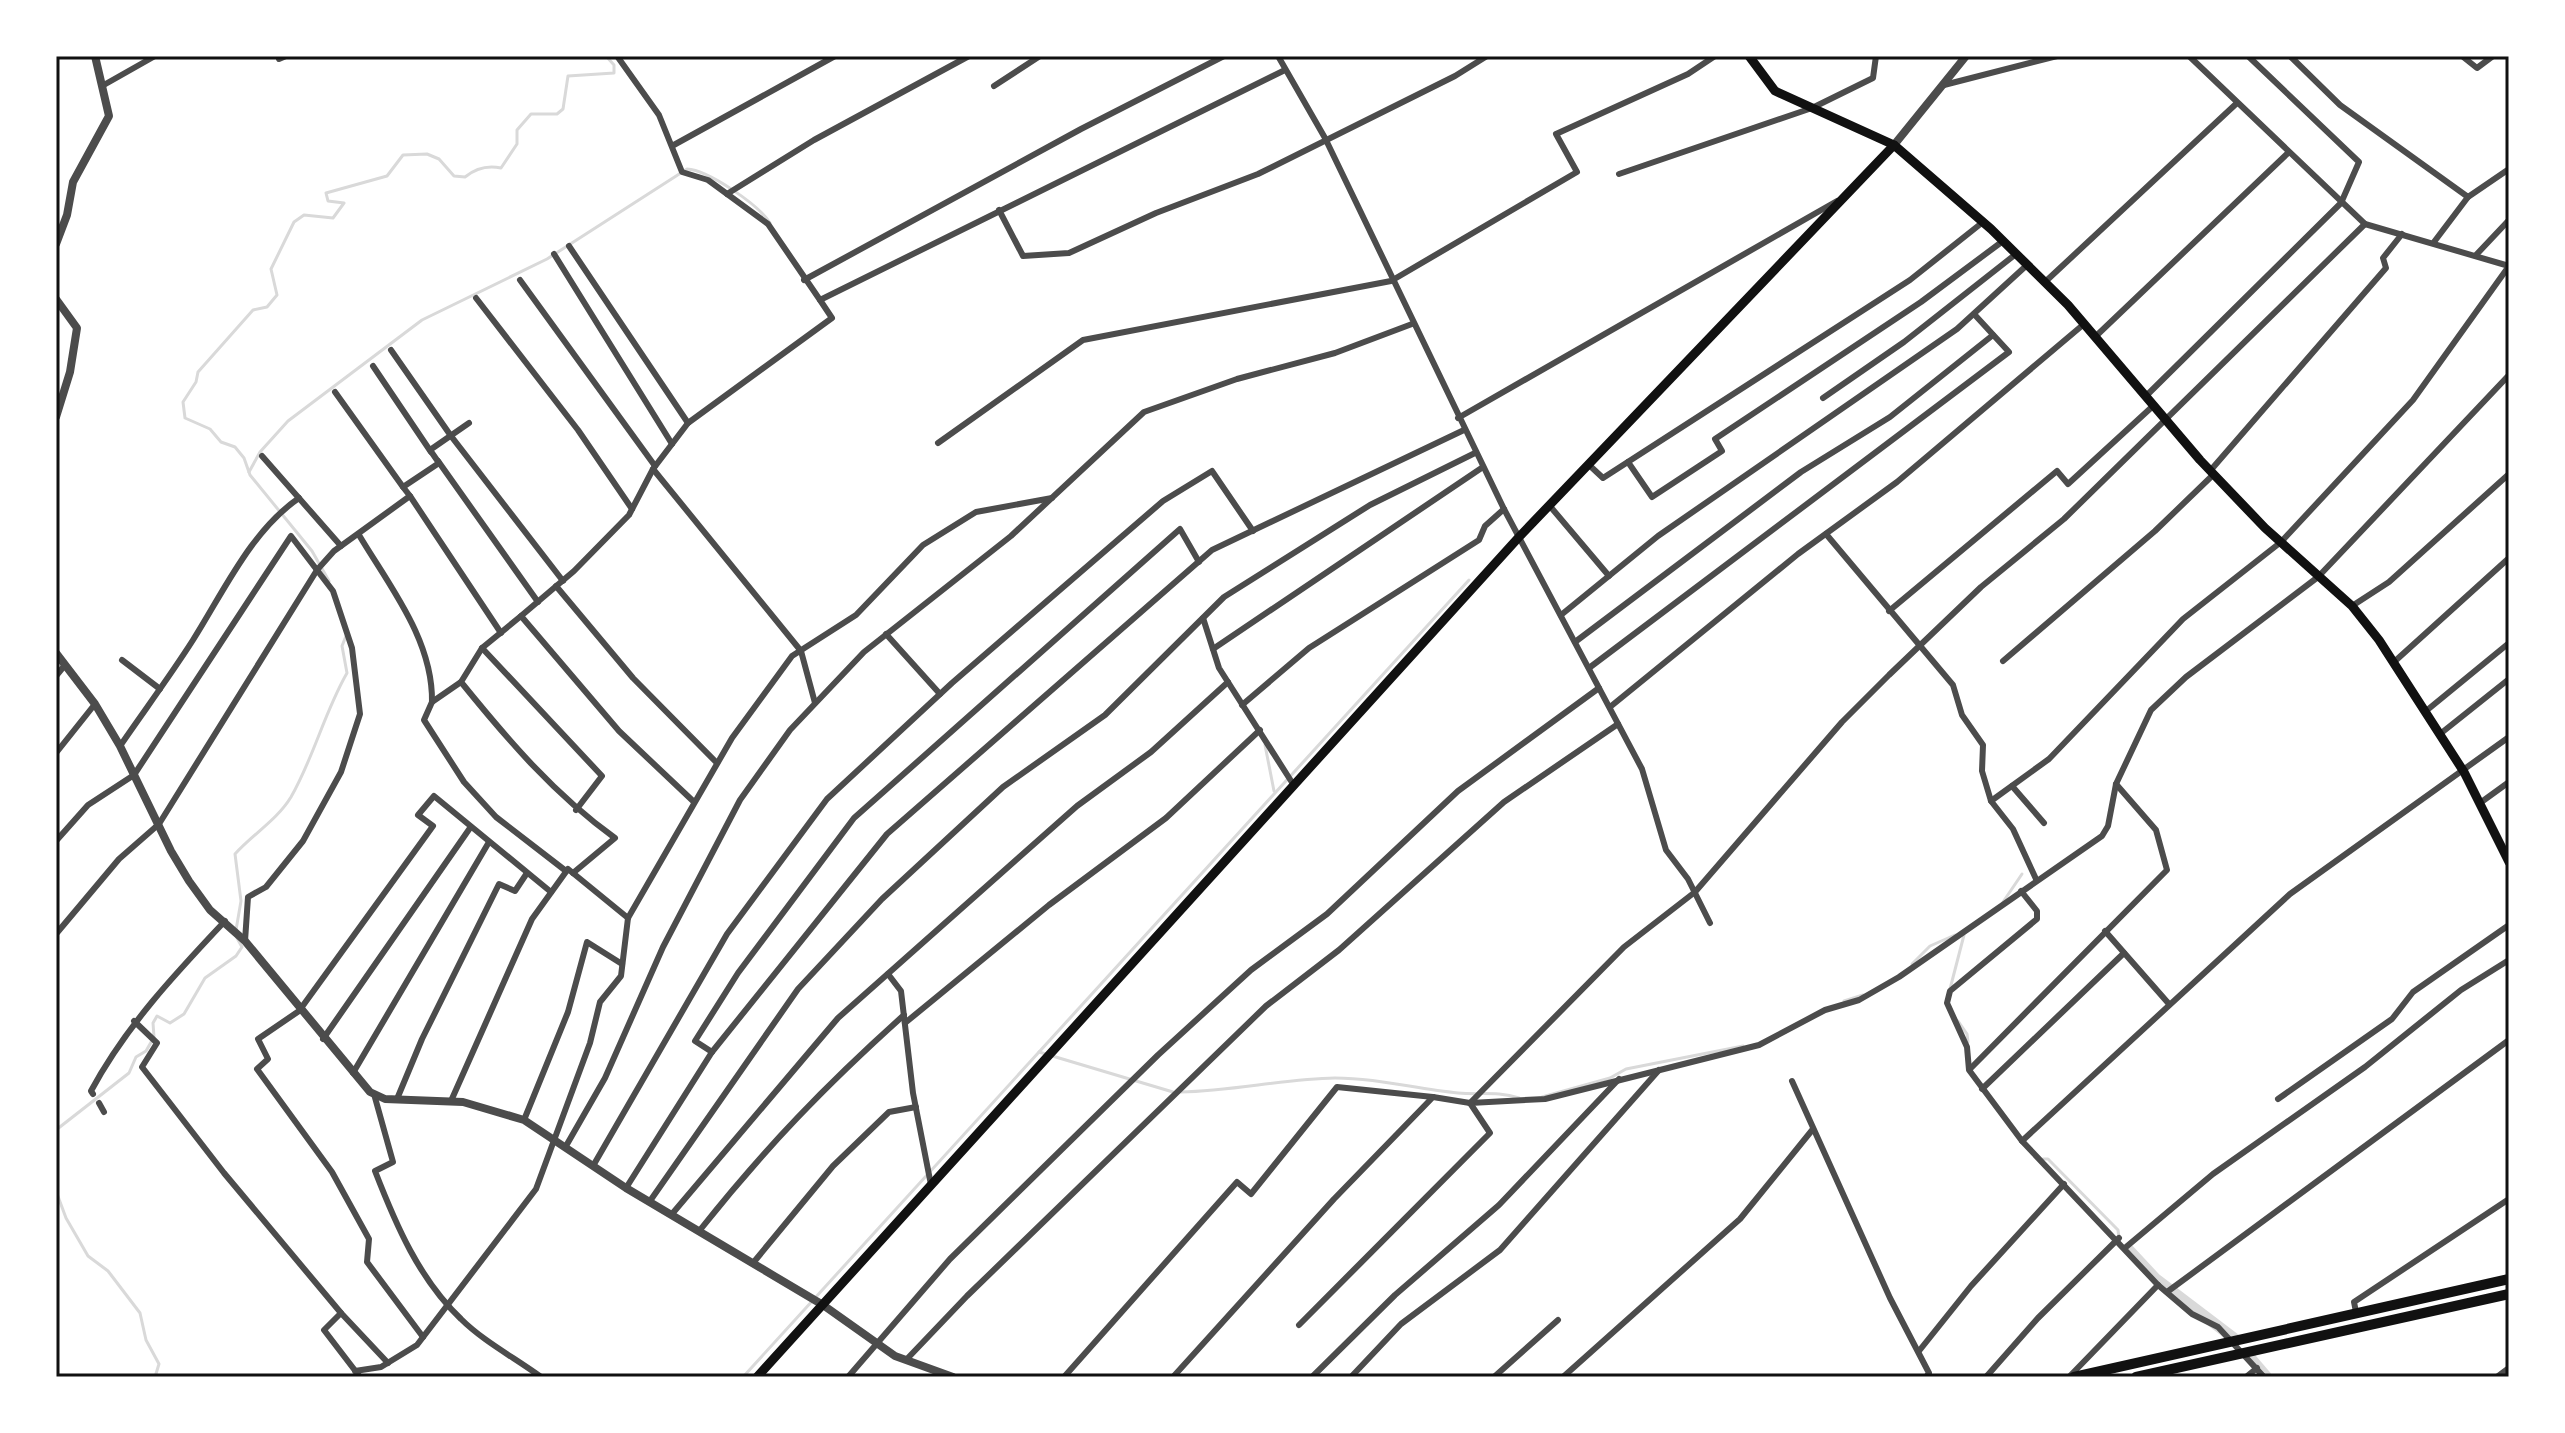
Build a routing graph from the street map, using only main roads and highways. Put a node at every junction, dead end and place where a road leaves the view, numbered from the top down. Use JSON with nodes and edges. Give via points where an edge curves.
{"nodes":[{"id":1,"x":1749,"y":56,"type":"edge"},
{"id":2,"x":1894,"y":145,"type":"junction"},
{"id":3,"x":2508,"y":857,"type":"edge"},
{"id":4,"x":2508,"y":1279,"type":"edge"},
{"id":5,"x":2509,"y":1294,"type":"edge"},
{"id":6,"x":757,"y":1377,"type":"edge"},
{"id":7,"x":2072,"y":1377,"type":"edge"},
{"id":8,"x":2136,"y":1377,"type":"edge"}],
"edges":[{"from":1,"to":2,"type":"main road","via":[[1775,91]]},
{"from":2,"to":3,"type":"main road","via":[[2045,282],[2212,473],[2352,606],[2464,772]]},
{"from":2,"to":6,"type":"main road","via":[[1519,537]]},
{"from":4,"to":7,"type":"main road"},
{"from":5,"to":8,"type":"main road"}]}
